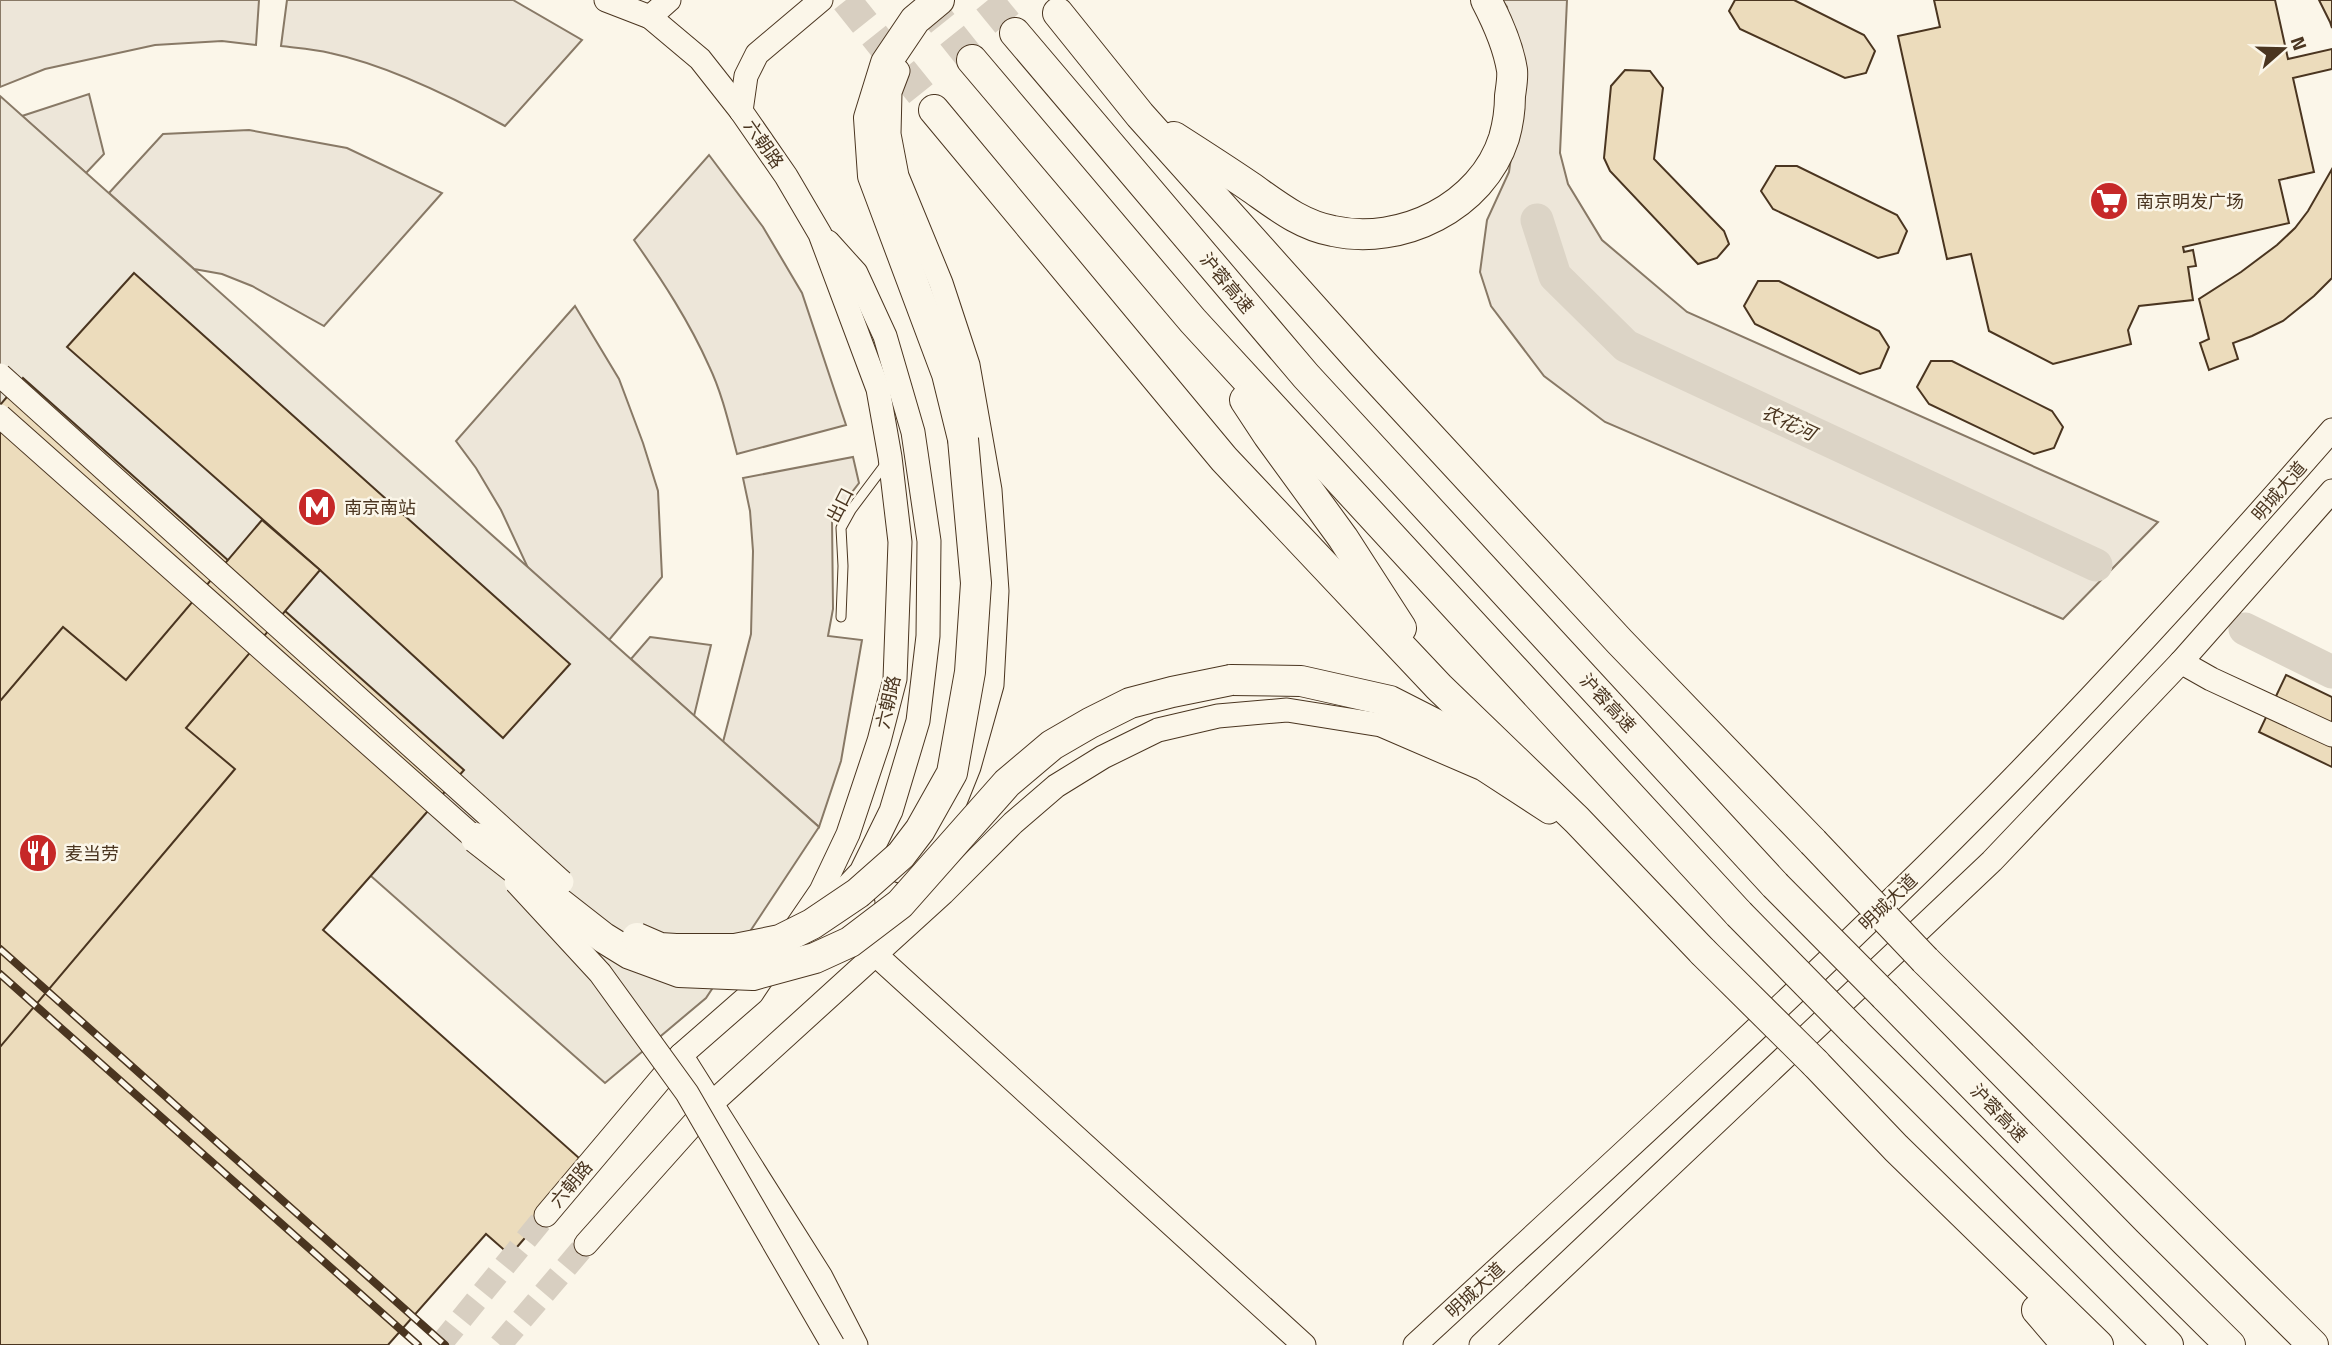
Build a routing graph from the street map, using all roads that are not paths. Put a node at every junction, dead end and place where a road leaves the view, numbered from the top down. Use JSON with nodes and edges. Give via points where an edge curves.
{"nodes":[{"id":1,"x":669,"y":0,"type":"edge"},
{"id":2,"x":821,"y":0,"type":"edge"},
{"id":3,"x":939,"y":0,"type":"edge"},
{"id":4,"x":947,"y":0,"type":"edge"},
{"id":5,"x":1486,"y":0,"type":"edge"},
{"id":6,"x":611,"y":1,"type":"edge"},
{"id":7,"x":1058,"y":13,"type":"dead end"},
{"id":8,"x":649,"y":17,"type":"junction"},
{"id":9,"x":1015,"y":33,"type":"tunnel mouth"},
{"id":10,"x":972,"y":60,"type":"tunnel mouth"},
{"id":11,"x":934,"y":110,"type":"tunnel mouth"},
{"id":12,"x":741,"y":111,"type":"junction"},
{"id":13,"x":1140,"y":115,"type":"junction"},
{"id":14,"x":820,"y":234,"type":"junction"},
{"id":15,"x":1193,"y":321,"type":"junction"},
{"id":16,"x":0,"y":375,"type":"edge"},
{"id":17,"x":0,"y":416,"type":"edge"},
{"id":18,"x":2332,"y":430,"type":"edge"},
{"id":19,"x":890,"y":457,"type":"junction"},
{"id":20,"x":2332,"y":491,"type":"edge"},
{"id":21,"x":841,"y":617,"type":"dead end"},
{"id":22,"x":2180,"y":662,"type":"junction"},
{"id":23,"x":1439,"y":687,"type":"junction"},
{"id":24,"x":2332,"y":735,"type":"edge"},
{"id":25,"x":1549,"y":812,"type":"junction"},
{"id":26,"x":476,"y":838,"type":"junction"},
{"id":27,"x":562,"y":881,"type":"junction"},
{"id":28,"x":812,"y":924,"type":"junction"},
{"id":29,"x":604,"y":938,"type":"junction"},
{"id":30,"x":1698,"y":946,"type":"junction"},
{"id":31,"x":735,"y":949,"type":"junction"},
{"id":32,"x":630,"y":954,"type":"junction"},
{"id":33,"x":876,"y":955,"type":"junction"},
{"id":34,"x":752,"y":993,"type":"junction"},
{"id":35,"x":681,"y":1055,"type":"junction"},
{"id":36,"x":711,"y":1104,"type":"junction"},
{"id":37,"x":1896,"y":1149,"type":"junction"},
{"id":38,"x":546,"y":1214,"type":"tunnel mouth"},
{"id":39,"x":586,"y":1244,"type":"tunnel mouth"},
{"id":40,"x":833,"y":1345,"type":"edge"},
{"id":41,"x":856,"y":1345,"type":"edge"},
{"id":42,"x":1304,"y":1345,"type":"edge"},
{"id":43,"x":1415,"y":1345,"type":"edge"},
{"id":44,"x":1481,"y":1345,"type":"edge"},
{"id":45,"x":2067,"y":1345,"type":"edge"},
{"id":46,"x":2098,"y":1345,"type":"edge"},
{"id":47,"x":2168,"y":1345,"type":"edge"},
{"id":48,"x":2230,"y":1345,"type":"edge"},
{"id":49,"x":2313,"y":1345,"type":"edge"}],
"edges":[{"from":1,"to":8,"type":"street"},
{"from":2,"to":12,"type":"street","via":[[757,54],[746,76]]},
{"from":3,"to":28,"type":"highway","bridge":true,"via":[[915,20],[886,63],[869,118],[873,176],[947,374],[963,439],[976,583],[970,672],[952,773],[920,830],[901,855],[858,893]]},
{"from":4,"to":34,"type":"street","via":[[903,58],[890,92],[889,134],[897,176],[941,283],[968,365],[990,490],[997,590],[992,685],[969,767],[947,822],[929,846],[801,957]]},
{"from":5,"to":13,"type":"highway","via":[[1499,24],[1512,71],[1503,139],[1468,193],[1424,222],[1367,234],[1332,231],[1288,215]]},
{"from":6,"to":8,"type":"street","name":"六朝路"},
{"from":7,"to":13,"type":"highway"},
{"from":8,"to":12,"type":"street","name":"六朝路","via":[[700,59]]},
{"from":9,"to":48,"type":"highway","name":"沪蓉高速","bridge":true,"via":[[1306,376],[1775,885]]},
{"from":10,"to":15,"type":"highway"},
{"from":11,"to":23,"type":"highway","via":[[1224,459]]},
{"from":12,"to":14,"type":"street","name":"六朝路"},
{"from":13,"to":49,"type":"highway","bridge":true,"via":[[1620,642],[1925,960]]},
{"from":14,"to":19,"type":"street","name":"六朝路","via":[[878,388]]},
{"from":14,"to":28,"type":"street","bridge":true,"via":[[856,273],[885,336],[913,432],[929,541],[928,636],[918,721],[891,811],[860,872]]},
{"from":15,"to":23,"type":"highway"},
{"from":15,"to":47,"type":"highway","bridge":true,"via":[[1739,914]]},
{"from":16,"to":27,"type":"street","bridge":true},
{"from":17,"to":26,"type":"street","bridge":true},
{"from":18,"to":43,"type":"street","name":"明城大道","via":[[2204,576],[1929,863]]},
{"from":19,"to":21,"type":"lane","name":"出口","via":[[841,528]]},
{"from":19,"to":34,"type":"street","name":"六朝路","via":[[900,542],[895,679],[848,834],[821,891]]},
{"from":20,"to":22,"type":"street"},
{"from":22,"to":24,"type":"street"},
{"from":22,"to":44,"type":"street","via":[[1992,861]]},
{"from":23,"to":30,"type":"highway","via":[[1577,820]]},
{"from":25,"to":30,"type":"highway"},
{"from":25,"to":32,"type":"highway","bridge":true,"via":[[1482,753],[1390,701],[1301,681],[1231,680],[1130,703],[1052,746],[1007,783],[900,904],[850,942],[815,958],[753,975],[679,972]]},
{"from":25,"to":33,"type":"street","via":[[1483,769],[1381,725],[1287,710],[1218,716],[1158,730],[1056,786]]},
{"from":26,"to":29,"type":"highway","bridge":true},
{"from":26,"to":40,"type":"street","bridge":true,"via":[[600,973],[687,1093]]},
{"from":27,"to":29,"type":"highway","bridge":true},
{"from":27,"to":31,"type":"highway","bridge":true,"via":[[624,932],[653,945]]},
{"from":28,"to":31,"type":"highway","bridge":true,"via":[[780,940]]},
{"from":29,"to":32,"type":"highway","bridge":true},
{"from":30,"to":37,"type":"highway","bridge":true},
{"from":31,"to":32,"type":"highway","bridge":true,"via":[[688,957]]},
{"from":33,"to":36,"type":"street"},
{"from":33,"to":42,"type":"street"},
{"from":34,"to":35,"type":"street","name":"六朝路"},
{"from":35,"to":36,"type":"street"},
{"from":35,"to":38,"type":"street","name":"六朝路"},
{"from":36,"to":39,"type":"street"},
{"from":36,"to":41,"type":"street","via":[[821,1277]]},
{"from":37,"to":45,"type":"highway"},
{"from":37,"to":46,"type":"highway"}]}
